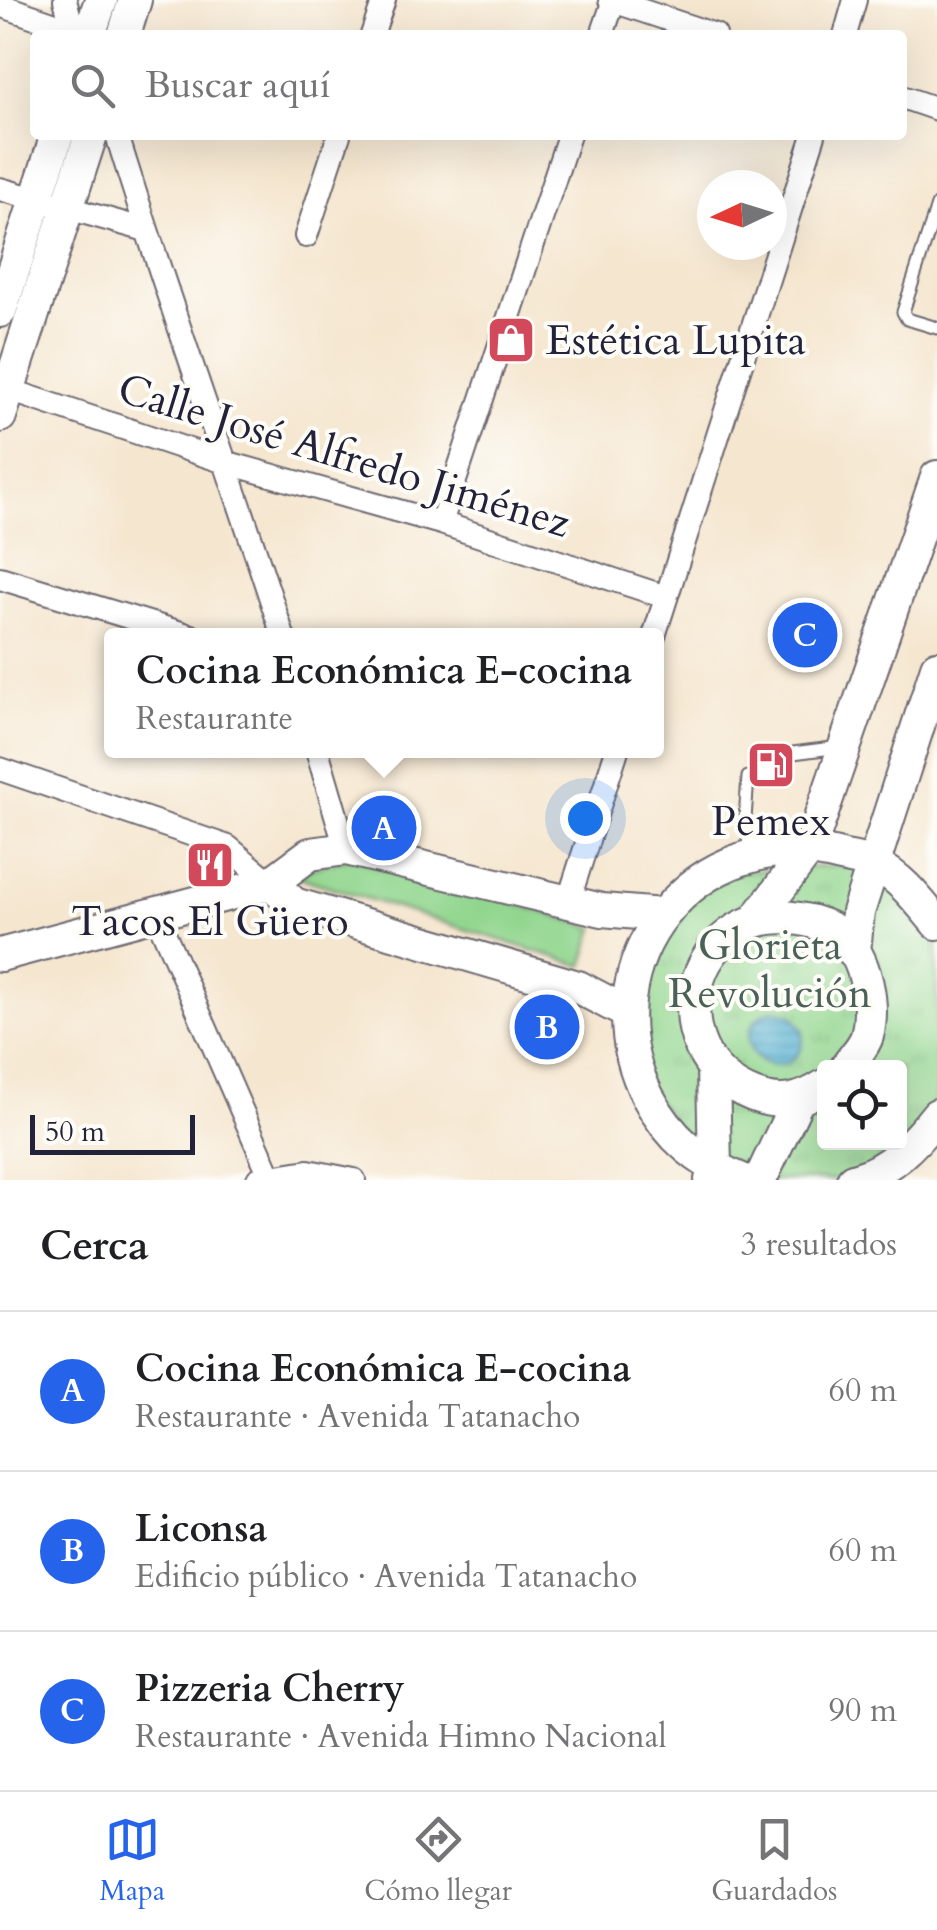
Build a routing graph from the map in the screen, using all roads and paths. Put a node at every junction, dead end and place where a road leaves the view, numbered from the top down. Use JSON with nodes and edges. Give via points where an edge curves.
{"nodes":[{"id":1,"x":65,"y":0,"type":"edge"},
{"id":2,"x":101,"y":0,"type":"edge"},
{"id":3,"x":135,"y":0,"type":"edge"},
{"id":4,"x":384,"y":0,"type":"edge"},
{"id":5,"x":612,"y":0,"type":"edge"},
{"id":6,"x":855,"y":0,"type":"edge"},
{"id":7,"x":0,"y":5,"type":"edge"},
{"id":8,"x":74,"y":30,"type":"edge"},
{"id":9,"x":81,"y":30,"type":"edge"},
{"id":10,"x":85,"y":30,"type":"edge"},
{"id":11,"x":126,"y":30,"type":"edge"},
{"id":12,"x":374,"y":30,"type":"edge"},
{"id":13,"x":603,"y":30,"type":"edge"},
{"id":14,"x":700,"y":30,"type":"edge"},
{"id":15,"x":846,"y":30,"type":"edge"},
{"id":16,"x":907,"y":99,"type":"edge"},
{"id":17,"x":937,"y":108,"type":"edge"},
{"id":18,"x":57,"y":140,"type":"edge"},
{"id":19,"x":88,"y":140,"type":"edge"},
{"id":20,"x":119,"y":140,"type":"edge"},
{"id":21,"x":337,"y":140,"type":"edge"},
{"id":22,"x":567,"y":140,"type":"edge"},
{"id":23,"x":812,"y":140,"type":"edge"},
{"id":24,"x":0,"y":189,"type":"edge"},
{"id":25,"x":52,"y":203,"type":"junction"},
{"id":26,"x":937,"y":206,"type":"edge"},
{"id":27,"x":146,"y":230,"type":"junction"},
{"id":28,"x":306,"y":236,"type":"dead end"},
{"id":29,"x":0,"y":311,"type":"edge"},
{"id":30,"x":937,"y":328,"type":"edge"},
{"id":31,"x":3,"y":397,"type":"edge"},
{"id":32,"x":228,"y":463,"type":"junction"},
{"id":33,"x":937,"y":478,"type":"edge"},
{"id":34,"x":441,"y":523,"type":"junction"},
{"id":35,"x":0,"y":578,"type":"edge"},
{"id":36,"x":666,"y":596,"type":"junction"},
{"id":37,"x":165,"y":628,"type":"edge"},
{"id":38,"x":280,"y":628,"type":"edge"},
{"id":39,"x":656,"y":628,"type":"edge"},
{"id":40,"x":936,"y":674,"type":"edge"},
{"id":41,"x":844,"y":747,"type":"junction"},
{"id":42,"x":793,"y":753,"type":"dead end"},
{"id":43,"x":320,"y":758,"type":"edge"},
{"id":44,"x":613,"y":758,"type":"edge"},
{"id":45,"x":0,"y":769,"type":"edge"},
{"id":46,"x":748,"y":777,"type":"dead end"},
{"id":47,"x":810,"y":848,"type":"junction"},
{"id":48,"x":346,"y":849,"type":"junction"},
{"id":49,"x":751,"y":854,"type":"junction"},
{"id":50,"x":874,"y":864,"type":"junction"},
{"id":51,"x":271,"y":882,"type":"junction"},
{"id":52,"x":568,"y":902,"type":"junction"},
{"id":53,"x":155,"y":912,"type":"junction"},
{"id":54,"x":662,"y":915,"type":"junction"},
{"id":55,"x":755,"y":921,"type":"junction"},
{"id":56,"x":937,"y":923,"type":"edge"},
{"id":57,"x":854,"y":952,"type":"junction"},
{"id":58,"x":0,"y":955,"type":"edge"},
{"id":59,"x":626,"y":1012,"type":"junction"},
{"id":60,"x":851,"y":1060,"type":"edge"},
{"id":61,"x":713,"y":1068,"type":"junction"},
{"id":62,"x":811,"y":1094,"type":"edge"},
{"id":63,"x":937,"y":1115,"type":"edge"},
{"id":64,"x":722,"y":1176,"type":"edge"},
{"id":65,"x":265,"y":1178,"type":"edge"},
{"id":66,"x":354,"y":1180,"type":"edge"},
{"id":67,"x":760,"y":1180,"type":"edge"},
{"id":68,"x":853,"y":1180,"type":"edge"}],
"edges":[{"from":1,"to":9,"type":"street"},
{"from":2,"to":10,"type":"street"},
{"from":3,"to":11,"type":"street"},
{"from":4,"to":12,"type":"street"},
{"from":5,"to":13,"type":"street"},
{"from":5,"to":14,"type":"street"},
{"from":6,"to":15,"type":"street"},
{"from":7,"to":8,"type":"street"},
{"from":16,"to":17,"type":"street"},
{"from":18,"to":25,"type":"street"},
{"from":19,"to":25,"type":"street"},
{"from":20,"to":27,"type":"street"},
{"from":21,"to":28,"type":"street"},
{"from":22,"to":34,"type":"street"},
{"from":23,"to":36,"type":"street"},
{"from":24,"to":25,"type":"street"},
{"from":25,"to":27,"type":"street"},
{"from":25,"to":29,"type":"street"},
{"from":25,"to":31,"type":"street"},
{"from":26,"to":30,"type":"lane","via":[[903,312]]},
{"from":27,"to":32,"type":"street"},
{"from":31,"to":32,"type":"street","name":"Calle José Alfredo Jiménez"},
{"from":32,"to":34,"type":"street","name":"Calle José Alfredo Jiménez"},
{"from":32,"to":38,"type":"street"},
{"from":33,"to":41,"type":"street"},
{"from":34,"to":36,"type":"street","name":"Calle José Alfredo Jiménez"},
{"from":35,"to":37,"type":"street"},
{"from":36,"to":39,"type":"street"},
{"from":40,"to":50,"type":"street"},
{"from":41,"to":42,"type":"lane"},
{"from":41,"to":47,"type":"street"},
{"from":43,"to":48,"type":"street"},
{"from":44,"to":52,"type":"street"},
{"from":45,"to":51,"type":"street","via":[[228,847]]},
{"from":46,"to":49,"type":"lane"},
{"from":47,"to":49,"type":"street"},
{"from":47,"to":50,"type":"street"},
{"from":47,"to":55,"type":"street"},
{"from":48,"to":51,"type":"street","via":[[310,854]]},
{"from":48,"to":52,"type":"street"},
{"from":49,"to":54,"type":"street","via":[[707,873]]},
{"from":50,"to":56,"type":"street","via":[[910,890]]},
{"from":50,"to":57,"type":"street"},
{"from":51,"to":53,"type":"street"},
{"from":51,"to":59,"type":"street","via":[[294,904],[578,987]]},
{"from":52,"to":54,"type":"street"},
{"from":53,"to":58,"type":"street"},
{"from":53,"to":65,"type":"street"},
{"from":54,"to":59,"type":"street","via":[[639,955]]},
{"from":55,"to":57,"type":"street","via":[[786,916],[815,922],[842,936]]},
{"from":55,"to":61,"type":"street","via":[[708,956],[696,983],[692,1013]]},
{"from":57,"to":60,"type":"street","via":[[869,1010],[866,1038]]},
{"from":59,"to":64,"type":"street","via":[[634,1070],[661,1123]]},
{"from":61,"to":62,"type":"street","via":[[736,1089],[766,1100]]},
{"from":61,"to":64,"type":"street"},
{"from":62,"to":67,"type":"street"},
{"from":63,"to":68,"type":"street","via":[[915,1144]]},
{"from":65,"to":66,"type":"street","via":[[308,1171]]}]}
